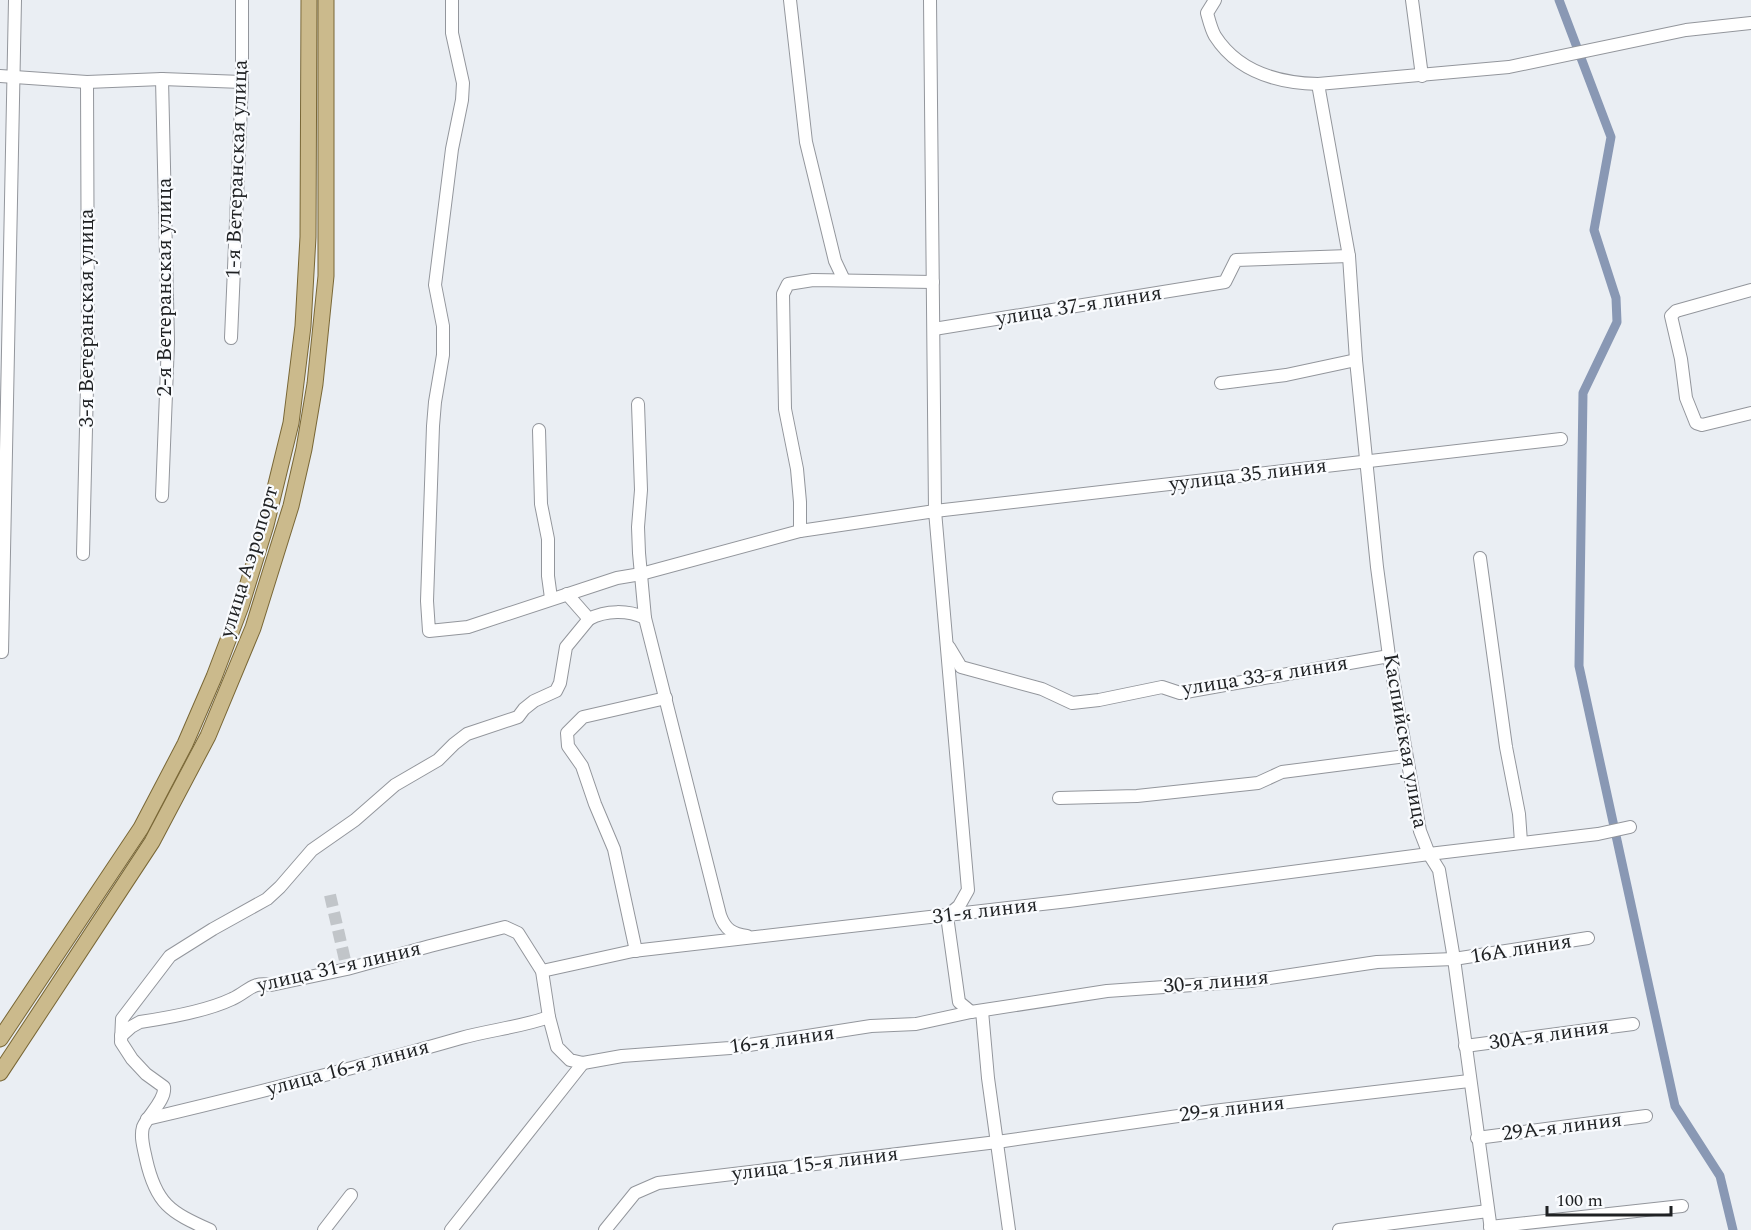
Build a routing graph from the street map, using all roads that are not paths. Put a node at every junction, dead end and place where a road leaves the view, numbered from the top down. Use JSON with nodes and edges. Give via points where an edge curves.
{"nodes":[{"id":1,"x":15,"y":0,"type":"edge"},
{"id":2,"x":242,"y":0,"type":"edge"},
{"id":3,"x":309,"y":0,"type":"edge"},
{"id":4,"x":326,"y":0,"type":"edge"},
{"id":5,"x":452,"y":0,"type":"edge"},
{"id":6,"x":790,"y":0,"type":"edge"},
{"id":7,"x":930,"y":0,"type":"edge"},
{"id":8,"x":1215,"y":0,"type":"edge"},
{"id":9,"x":1412,"y":0,"type":"edge"},
{"id":10,"x":1751,"y":23,"type":"edge"},
{"id":11,"x":1422,"y":76,"type":"junction"},
{"id":12,"x":6,"y":77,"type":"edge"},
{"id":13,"x":162,"y":79,"type":"junction"},
{"id":14,"x":87,"y":82,"type":"junction"},
{"id":15,"x":242,"y":82,"type":"junction"},
{"id":16,"x":1318,"y":84,"type":"junction"},
{"id":17,"x":1349,"y":256,"type":"junction"},
{"id":18,"x":844,"y":280,"type":"junction"},
{"id":19,"x":933,"y":282,"type":"junction"},
{"id":20,"x":1751,"y":290,"type":"edge"},
{"id":21,"x":934,"y":329,"type":"junction"},
{"id":22,"x":231,"y":338,"type":"dead end"},
{"id":23,"x":1356,"y":360,"type":"junction"},
{"id":24,"x":1221,"y":383,"type":"dead end"},
{"id":25,"x":638,"y":404,"type":"dead end"},
{"id":26,"x":1751,"y":413,"type":"edge"},
{"id":27,"x":539,"y":430,"type":"dead end"},
{"id":28,"x":1561,"y":440,"type":"dead end"},
{"id":29,"x":1366,"y":461,"type":"junction"},
{"id":30,"x":162,"y":496,"type":"dead end"},
{"id":31,"x":935,"y":511,"type":"junction"},
{"id":32,"x":800,"y":531,"type":"junction"},
{"id":33,"x":83,"y":554,"type":"dead end"},
{"id":34,"x":1480,"y":558,"type":"dead end"},
{"id":35,"x":641,"y":574,"type":"junction"},
{"id":36,"x":567,"y":594,"type":"junction"},
{"id":37,"x":551,"y":598,"type":"junction"},
{"id":38,"x":645,"y":618,"type":"junction"},
{"id":39,"x":590,"y":619,"type":"junction"},
{"id":40,"x":945,"y":637,"type":"junction"},
{"id":41,"x":2,"y":652,"type":"dead end"},
{"id":42,"x":1389,"y":656,"type":"junction"},
{"id":43,"x":666,"y":698,"type":"junction"},
{"id":44,"x":1406,"y":756,"type":"junction"},
{"id":45,"x":1059,"y":798,"type":"dead end"},
{"id":46,"x":1630,"y":827,"type":"dead end"},
{"id":47,"x":1521,"y":842,"type":"junction"},
{"id":48,"x":1430,"y":854,"type":"junction"},
{"id":49,"x":947,"y":916,"type":"junction"},
{"id":50,"x":754,"y":938,"type":"junction"},
{"id":51,"x":1588,"y":938,"type":"dead end"},
{"id":52,"x":636,"y":951,"type":"junction"},
{"id":53,"x":1454,"y":959,"type":"junction"},
{"id":54,"x":542,"y":971,"type":"junction"},
{"id":55,"x":977,"y":1011,"type":"junction"},
{"id":56,"x":549,"y":1017,"type":"junction"},
{"id":57,"x":1634,"y":1024,"type":"dead end"},
{"id":58,"x":121,"y":1035,"type":"junction"},
{"id":59,"x":0,"y":1038,"type":"edge"},
{"id":60,"x":1465,"y":1046,"type":"junction"},
{"id":61,"x":583,"y":1063,"type":"junction"},
{"id":62,"x":0,"y":1073,"type":"edge"},
{"id":63,"x":1469,"y":1081,"type":"junction"},
{"id":64,"x":1646,"y":1116,"type":"dead end"},
{"id":65,"x":147,"y":1119,"type":"junction"},
{"id":66,"x":1478,"y":1138,"type":"junction"},
{"id":67,"x":997,"y":1142,"type":"junction"},
{"id":68,"x":351,"y":1195,"type":"dead end"},
{"id":69,"x":1682,"y":1206,"type":"dead end"},
{"id":70,"x":1488,"y":1211,"type":"junction"},
{"id":71,"x":192,"y":1227,"type":"edge"},
{"id":72,"x":1490,"y":1228,"type":"edge"},
{"id":73,"x":210,"y":1230,"type":"edge"},
{"id":74,"x":324,"y":1230,"type":"edge"},
{"id":75,"x":450,"y":1230,"type":"edge"},
{"id":76,"x":605,"y":1230,"type":"edge"},
{"id":77,"x":1009,"y":1230,"type":"edge"},
{"id":78,"x":1339,"y":1230,"type":"edge"}],
"edges":[{"from":1,"to":12,"type":"street"},
{"from":2,"to":15,"type":"street","name":"1-я Ветеранская улица"},
{"from":3,"to":59,"type":"main road","name":"улица Аэропорт","via":[[308,237],[303,326],[291,423],[266,525],[237,616],[185,744],[141,828]]},
{"from":4,"to":62,"type":"main road","name":"улица Аэропорт","via":[[326,276],[315,384],[291,506],[253,628],[208,736],[152,842]]},
{"from":5,"to":37,"type":"street","name":"уулица 35 линия","via":[[452,33],[463,83],[435,285],[443,326],[443,354],[433,426],[429,631],[468,627]]},
{"from":6,"to":18,"type":"street","via":[[806,142],[835,261]]},
{"from":7,"to":19,"type":"street"},
{"from":8,"to":16,"type":"street","via":[[1207,13],[1214,34],[1236,61],[1266,76],[1296,84]]},
{"from":9,"to":11,"type":"street"},
{"from":10,"to":11,"type":"street","via":[[1686,30],[1509,67]]},
{"from":11,"to":16,"type":"street"},
{"from":12,"to":14,"type":"street"},
{"from":12,"to":41,"type":"street","via":[[9,347]]},
{"from":13,"to":14,"type":"street"},
{"from":13,"to":15,"type":"street"},
{"from":13,"to":30,"type":"street","name":"2-я Ветеранская улица","via":[[168,342]]},
{"from":14,"to":33,"type":"street","name":"3-я Ветеранская улица","via":[[88,344]]},
{"from":15,"to":22,"type":"street","name":"1-я Ветеранская улица"},
{"from":16,"to":17,"type":"street","name":"Каспийская улица"},
{"from":17,"to":21,"type":"street","name":"улица 37-я линия","via":[[1236,260],[1225,282]]},
{"from":17,"to":23,"type":"street","name":"Каспийская улица"},
{"from":18,"to":19,"type":"street"},
{"from":18,"to":32,"type":"street","via":[[788,284],[783,294],[785,409],[797,469]]},
{"from":19,"to":21,"type":"street"},
{"from":20,"to":26,"type":"street","via":[[1676,311],[1671,316],[1686,398],[1696,423],[1702,425]]},
{"from":21,"to":31,"type":"street"},
{"from":23,"to":24,"type":"street","via":[[1286,375]]},
{"from":23,"to":29,"type":"street","name":"Каспийская улица"},
{"from":25,"to":35,"type":"street"},
{"from":27,"to":37,"type":"street","via":[[541,504],[548,539]]},
{"from":28,"to":29,"type":"street","name":"уулица 35 линия"},
{"from":29,"to":31,"type":"street","name":"уулица 35 линия"},
{"from":29,"to":42,"type":"street","name":"Каспийская улица"},
{"from":31,"to":32,"type":"street","name":"уулица 35 линия"},
{"from":31,"to":40,"type":"street"},
{"from":32,"to":35,"type":"street","name":"уулица 35 линия"},
{"from":34,"to":47,"type":"street"},
{"from":35,"to":36,"type":"street","name":"уулица 35 линия"},
{"from":35,"to":38,"type":"street"},
{"from":36,"to":37,"type":"street","name":"уулица 35 линия"},
{"from":36,"to":39,"type":"street"},
{"from":38,"to":39,"type":"street","via":[[607,612]]},
{"from":38,"to":43,"type":"street"},
{"from":39,"to":58,"type":"street","via":[[566,647],[556,691],[534,701],[518,717],[467,734],[312,850],[267,899],[170,956],[122,1019]]},
{"from":40,"to":42,"type":"street","name":"улица 33-я линия","via":[[961,667],[1042,689],[1072,703],[1162,687],[1180,693]]},
{"from":40,"to":49,"type":"street","via":[[968,890],[959,906]]},
{"from":42,"to":44,"type":"street","name":"Каспийская улица"},
{"from":43,"to":50,"type":"street","via":[[723,922],[734,934]]},
{"from":43,"to":52,"type":"street","via":[[583,717],[567,733],[568,746],[582,766],[614,849]]},
{"from":44,"to":45,"type":"street","via":[[1282,772],[1258,783],[1137,796]]},
{"from":44,"to":48,"type":"street","name":"Каспийская улица","via":[[1420,831]]},
{"from":46,"to":47,"type":"street","name":"31-я линия"},
{"from":47,"to":48,"type":"street","name":"31-я линия"},
{"from":48,"to":49,"type":"street","name":"31-я линия"},
{"from":48,"to":53,"type":"street","name":"Каспийская улица","via":[[1439,870]]},
{"from":49,"to":50,"type":"street","name":"31-я линия"},
{"from":49,"to":55,"type":"street","via":[[959,1002]]},
{"from":50,"to":52,"type":"street","name":"31-я линия"},
{"from":51,"to":53,"type":"street","name":"16А линия"},
{"from":52,"to":54,"type":"street","name":"31-я линия"},
{"from":53,"to":55,"type":"street","name":"30-я линия","via":[[1377,962],[1250,981],[1107,991]]},
{"from":53,"to":60,"type":"street","name":"Каспийская улица"},
{"from":54,"to":56,"type":"street"},
{"from":54,"to":58,"type":"street","name":"улица 31-я линия","via":[[518,933],[497,928],[347,969],[271,985],[261,983],[234,999],[140,1022]]},
{"from":55,"to":61,"type":"street","name":"16-я линия","via":[[916,1024],[871,1026],[730,1048],[622,1056]]},
{"from":55,"to":67,"type":"street"},
{"from":56,"to":61,"type":"street","via":[[561,1054]]},
{"from":56,"to":65,"type":"street","name":"улица 16-я линия"},
{"from":57,"to":60,"type":"street","name":"30А-я линия"},
{"from":58,"to":65,"type":"street","via":[[132,1059],[164,1087],[163,1096]]},
{"from":60,"to":63,"type":"street","name":"Каспийская улица"},
{"from":61,"to":75,"type":"street"},
{"from":63,"to":66,"type":"street","name":"Каспийская улица"},
{"from":63,"to":67,"type":"street","name":"29-я линия","via":[[1213,1111]]},
{"from":64,"to":66,"type":"street","name":"29А-я линия"},
{"from":65,"to":71,"type":"street","via":[[142,1142],[150,1176],[163,1203]]},
{"from":66,"to":70,"type":"street","name":"Каспийская улица"},
{"from":67,"to":76,"type":"street","name":"улица 15-я линия","via":[[658,1183],[635,1193]]},
{"from":67,"to":77,"type":"street"},
{"from":68,"to":74,"type":"street"},
{"from":69,"to":72,"type":"street"},
{"from":70,"to":72,"type":"street","name":"Каспийская улица"},
{"from":70,"to":78,"type":"street"},
{"from":71,"to":73,"type":"street"}]}
